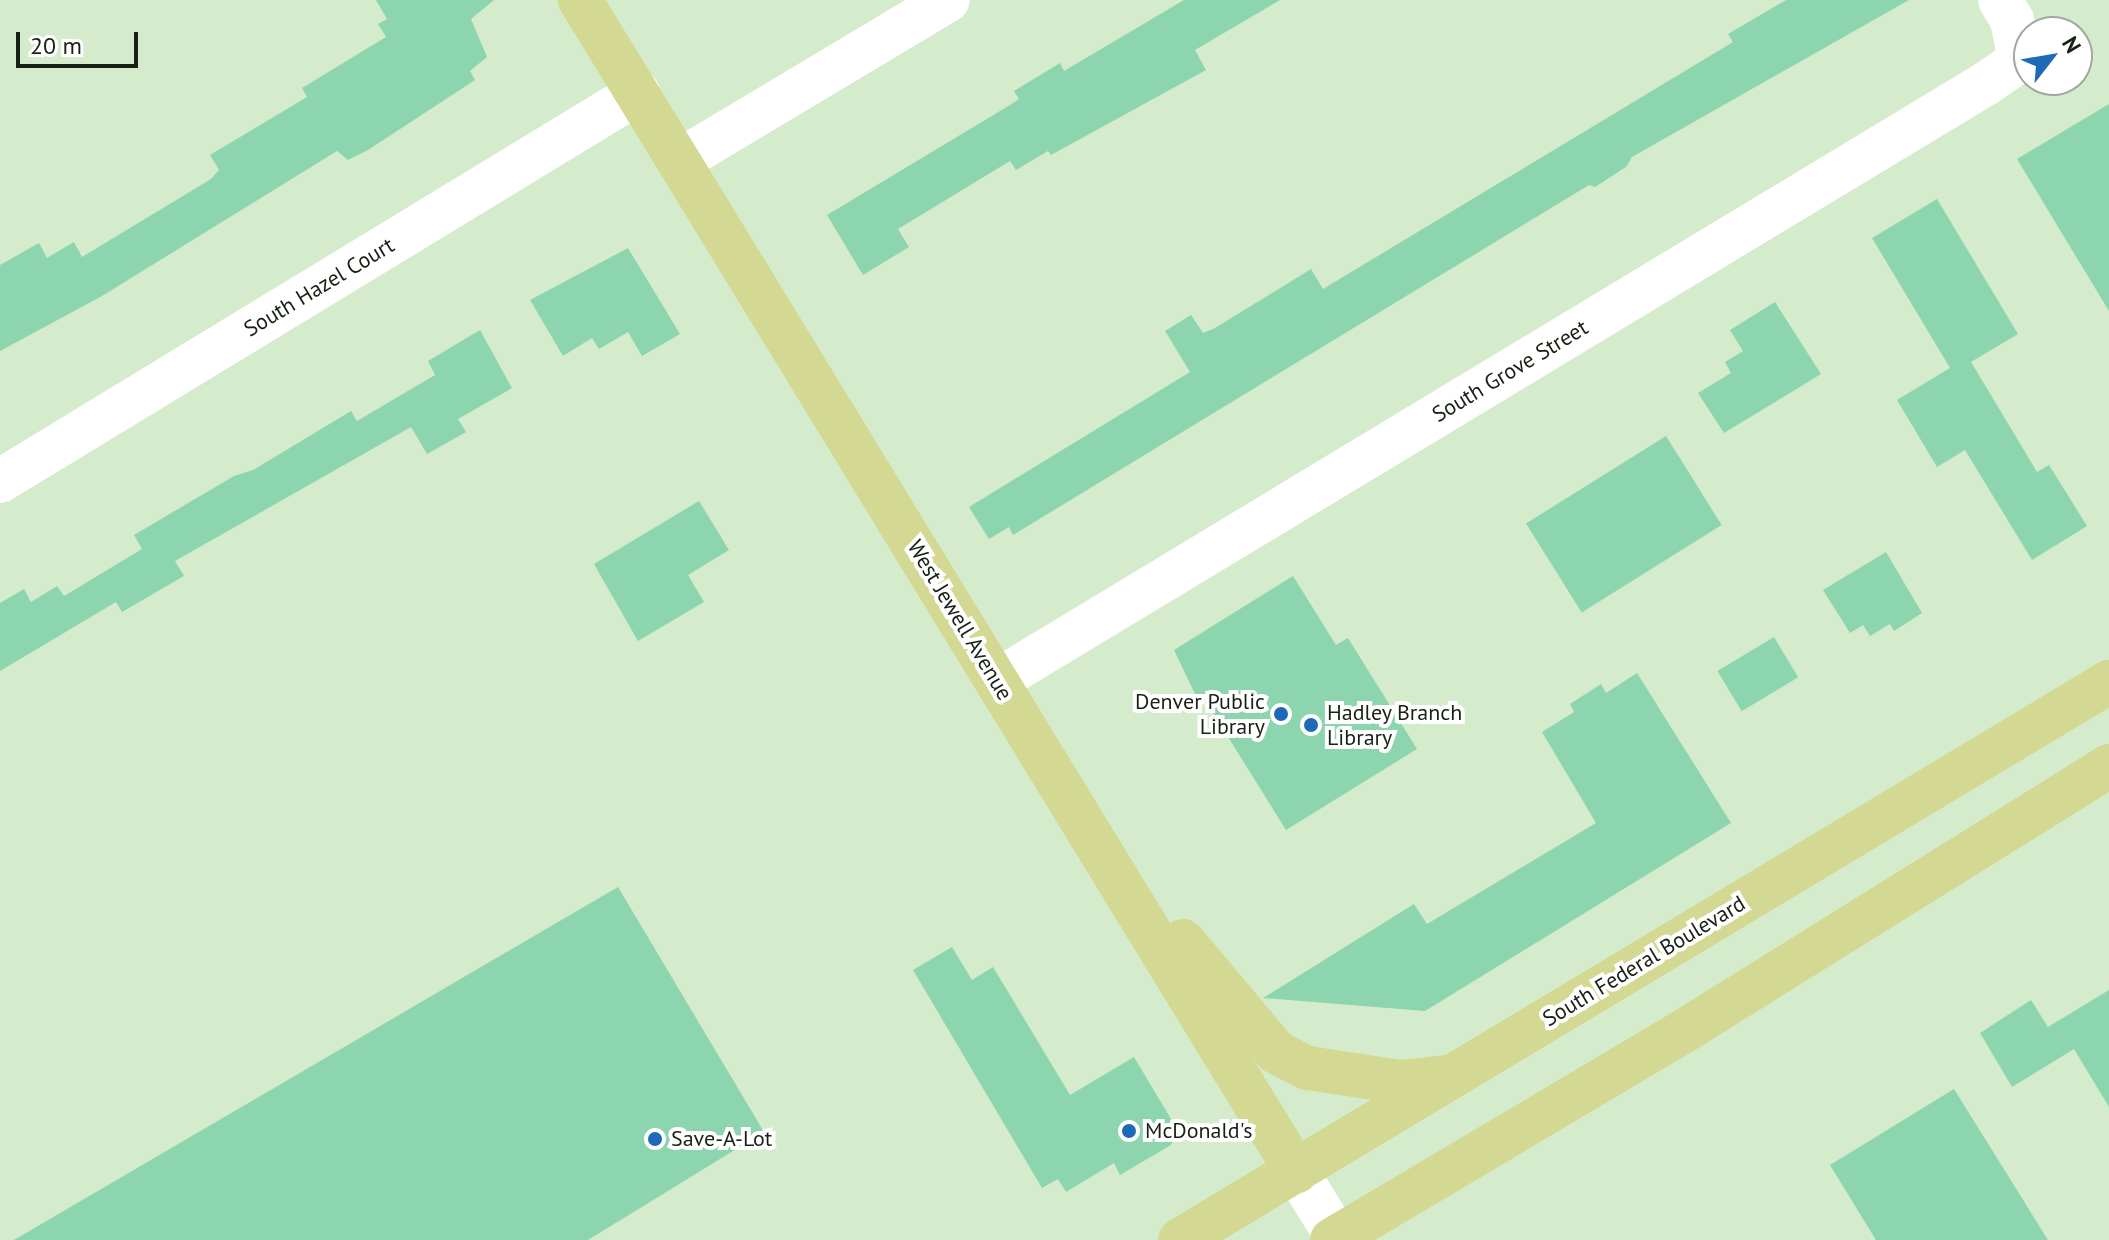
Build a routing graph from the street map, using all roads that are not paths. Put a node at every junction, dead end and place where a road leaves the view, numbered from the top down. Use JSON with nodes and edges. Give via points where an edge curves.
{"nodes":[{"id":1,"x":580,"y":0,"type":"edge"},
{"id":2,"x":948,"y":0,"type":"edge"},
{"id":3,"x":2000,"y":0,"type":"edge"},
{"id":4,"x":638,"y":93,"type":"junction"},
{"id":5,"x":679,"y":161,"type":"junction"},
{"id":6,"x":0,"y":481,"type":"edge"},
{"id":7,"x":998,"y":680,"type":"junction"},
{"id":8,"x":2109,"y":682,"type":"edge"},
{"id":9,"x":2109,"y":766,"type":"edge"},
{"id":10,"x":1068,"y":795,"type":"junction"},
{"id":11,"x":1452,"y":1076,"type":"junction"},
{"id":12,"x":1296,"y":1171,"type":"junction"},
{"id":13,"x":1336,"y":1239,"type":"edge"},
{"id":14,"x":1180,"y":1240,"type":"edge"}],
"edges":[{"from":1,"to":4,"type":"main road","name":"West Jewell Avenue"},
{"from":2,"to":5,"type":"street"},
{"from":3,"to":7,"type":"street","name":"South Grove Street","via":[[2012,20],[2020,60]]},
{"from":4,"to":5,"type":"main road","name":"West Jewell Avenue"},
{"from":4,"to":6,"type":"street","name":"South Hazel Court"},
{"from":5,"to":7,"type":"main road","name":"West Jewell Avenue"},
{"from":7,"to":10,"type":"main road","name":"West Jewell Avenue"},
{"from":8,"to":11,"type":"main road","name":"South Federal Boulevard"},
{"from":9,"to":13,"type":"main road","via":[[1684,1031]]},
{"from":10,"to":11,"type":"main road","via":[[1276,1052],[1308,1068],[1353,1076],[1400,1082]]},
{"from":10,"to":12,"type":"main road","name":"West Jewell Avenue"},
{"from":11,"to":12,"type":"main road","name":"South Federal Boulevard"},
{"from":12,"to":13,"type":"street","name":"West Jewell Avenue"},
{"from":12,"to":14,"type":"main road","name":"South Federal Boulevard"}]}
